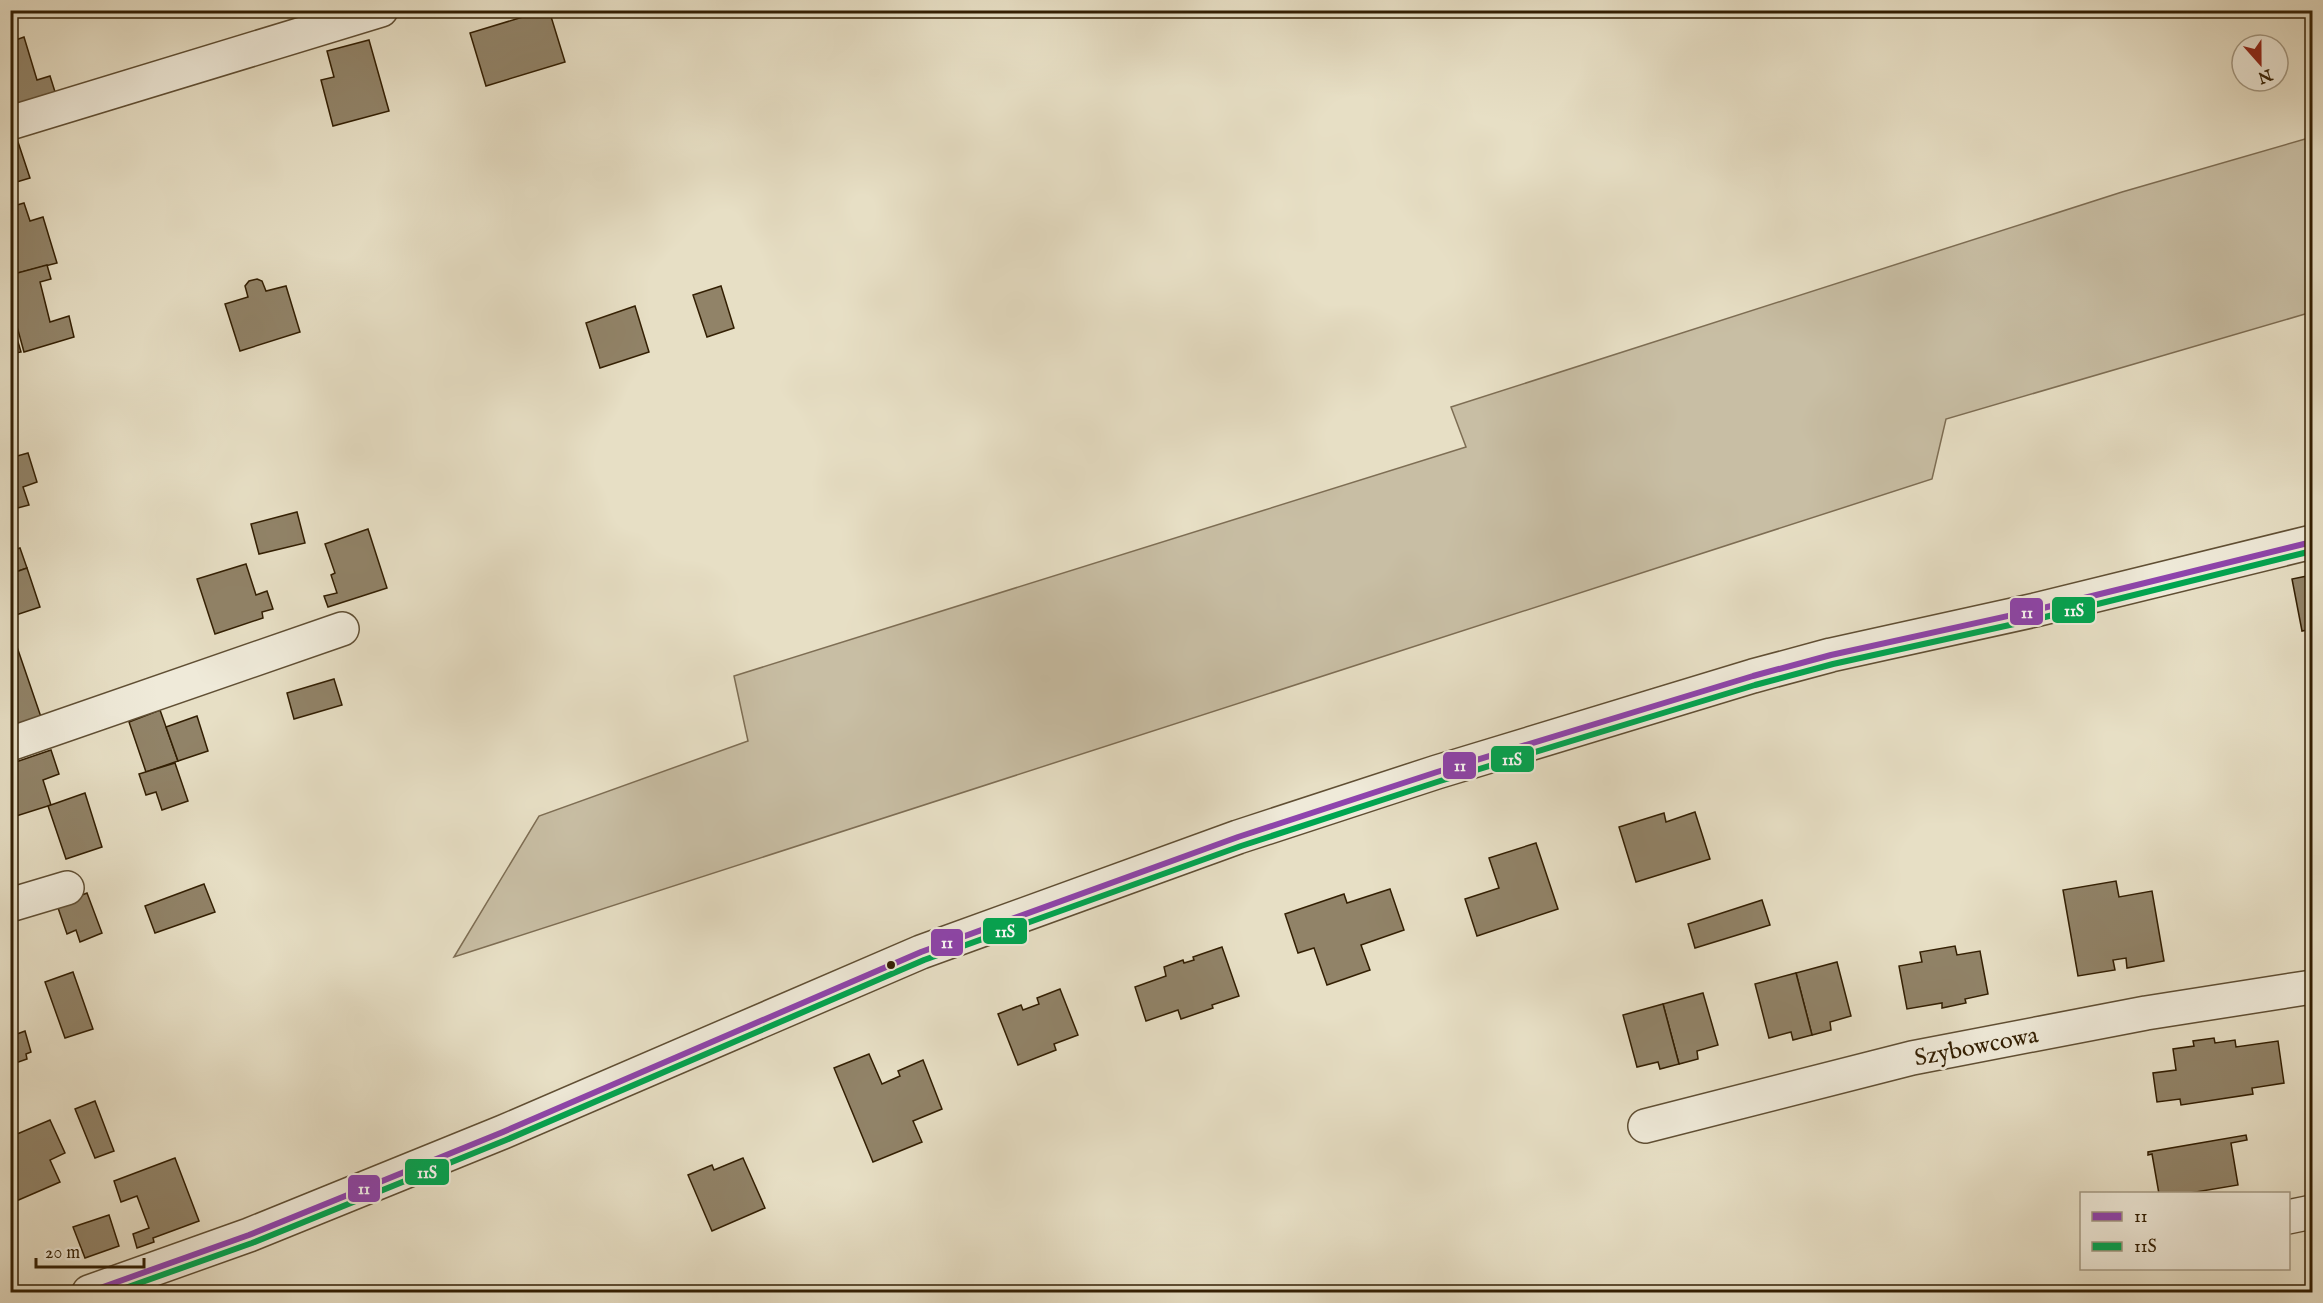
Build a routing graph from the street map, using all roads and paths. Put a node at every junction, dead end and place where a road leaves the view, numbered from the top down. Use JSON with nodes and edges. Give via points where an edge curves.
{"nodes":[{"id":1,"x":381,"y":10,"type":"edge"},
{"id":2,"x":10,"y":123,"type":"edge"},
{"id":3,"x":2313,"y":542,"type":"edge"},
{"id":4,"x":342,"y":629,"type":"dead end"},
{"id":5,"x":10,"y":744,"type":"edge"},
{"id":6,"x":67,"y":888,"type":"dead end"},
{"id":7,"x":10,"y":905,"type":"edge"},
{"id":8,"x":2313,"y":987,"type":"edge"},
{"id":9,"x":1645,"y":1126,"type":"dead end"},
{"id":10,"x":2313,"y":1212,"type":"edge"},
{"id":11,"x":2290,"y":1217,"type":"edge"},
{"id":12,"x":89,"y":1293,"type":"edge"}],
"edges":[{"from":1,"to":2,"type":"street"},
{"from":3,"to":12,"type":"street","via":[[1753,676],[1238,837],[921,952],[492,1136],[249,1235]]},
{"from":4,"to":5,"type":"street"},
{"from":6,"to":7,"type":"street"},
{"from":8,"to":9,"type":"street","name":"Szybowcowa","via":[[2146,1013],[1912,1058]]},
{"from":10,"to":11,"type":"street"}]}
